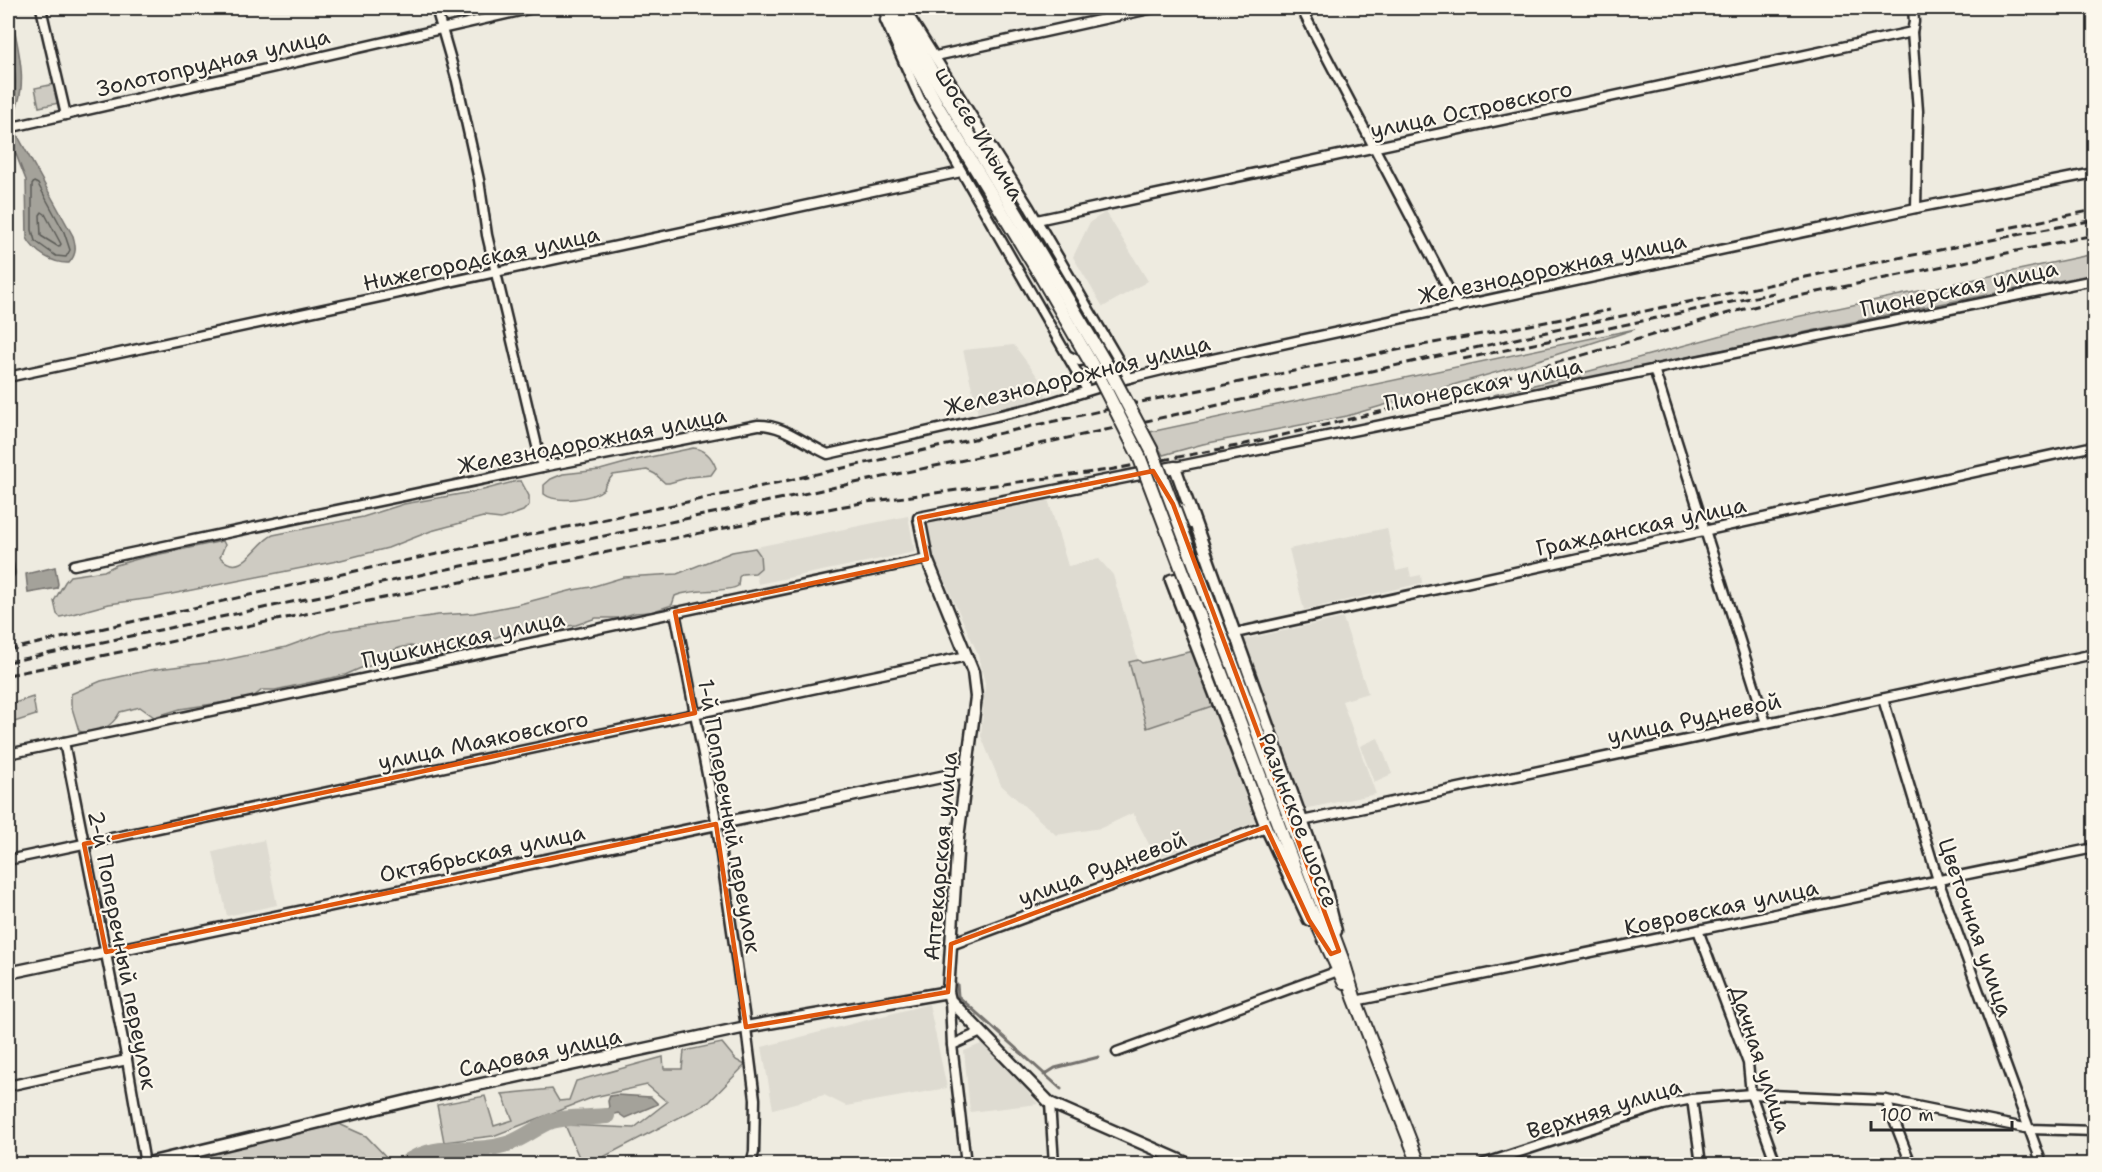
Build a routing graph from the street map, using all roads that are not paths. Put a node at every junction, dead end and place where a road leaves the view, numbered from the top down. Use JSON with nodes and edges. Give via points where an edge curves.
{"nodes":[{"id":1,"x":41,"y":8,"type":"edge"},
{"id":2,"x":436,"y":8,"type":"edge"},
{"id":3,"x":532,"y":8,"type":"edge"},
{"id":4,"x":882,"y":8,"type":"edge"},
{"id":5,"x":896,"y":8,"type":"edge"},
{"id":6,"x":904,"y":8,"type":"edge"},
{"id":7,"x":1154,"y":8,"type":"edge"},
{"id":8,"x":1301,"y":8,"type":"edge"},
{"id":9,"x":1913,"y":8,"type":"edge"},
{"id":10,"x":443,"y":28,"type":"junction"},
{"id":11,"x":1912,"y":32,"type":"junction"},
{"id":12,"x":936,"y":56,"type":"junction"},
{"id":13,"x":66,"y":115,"type":"junction"},
{"id":14,"x":10,"y":128,"type":"edge"},
{"id":15,"x":1375,"y":148,"type":"junction"},
{"id":16,"x":961,"y":171,"type":"junction"},
{"id":17,"x":2094,"y":173,"type":"edge"},
{"id":18,"x":1916,"y":208,"type":"junction"},
{"id":19,"x":1037,"y":220,"type":"junction"},
{"id":20,"x":495,"y":273,"type":"junction"},
{"id":21,"x":1047,"y":275,"type":"junction"},
{"id":22,"x":2094,"y":280,"type":"edge"},
{"id":23,"x":1458,"y":307,"type":"junction"},
{"id":24,"x":1103,"y":333,"type":"junction"},
{"id":25,"x":1067,"y":354,"type":"junction"},
{"id":26,"x":1654,"y":369,"type":"junction"},
{"id":27,"x":8,"y":377,"type":"edge"},
{"id":28,"x":1129,"y":378,"type":"junction"},
{"id":29,"x":1088,"y":390,"type":"junction"},
{"id":30,"x":2094,"y":446,"type":"edge"},
{"id":31,"x":542,"y":467,"type":"junction"},
{"id":32,"x":1175,"y":467,"type":"junction"},
{"id":33,"x":1153,"y":471,"type":"junction"},
{"id":34,"x":1705,"y":531,"type":"junction"},
{"id":35,"x":1198,"y":533,"type":"junction"},
{"id":36,"x":927,"y":559,"type":"junction"},
{"id":37,"x":74,"y":565,"type":"dead end"},
{"id":38,"x":1212,"y":572,"type":"junction"},
{"id":39,"x":675,"y":612,"type":"junction"},
{"id":40,"x":1234,"y":633,"type":"junction"},
{"id":41,"x":1194,"y":642,"type":"junction"},
{"id":42,"x":2094,"y":654,"type":"edge"},
{"id":43,"x":967,"y":656,"type":"junction"},
{"id":44,"x":1882,"y":699,"type":"junction"},
{"id":45,"x":695,"y":713,"type":"junction"},
{"id":46,"x":1766,"y":723,"type":"junction"},
{"id":47,"x":64,"y":742,"type":"junction"},
{"id":48,"x":8,"y":754,"type":"edge"},
{"id":49,"x":965,"y":772,"type":"junction"},
{"id":50,"x":1302,"y":820,"type":"junction"},
{"id":51,"x":716,"y":824,"type":"junction"},
{"id":52,"x":1266,"y":827,"type":"junction"},
{"id":53,"x":84,"y":844,"type":"junction"},
{"id":54,"x":2094,"y":848,"type":"edge"},
{"id":55,"x":8,"y":860,"type":"edge"},
{"id":56,"x":1938,"y":880,"type":"junction"},
{"id":57,"x":1698,"y":930,"type":"junction"},
{"id":58,"x":951,"y":944,"type":"junction"},
{"id":59,"x":1334,"y":950,"type":"junction"},
{"id":60,"x":105,"y":952,"type":"junction"},
{"id":61,"x":1338,"y":971,"type":"junction"},
{"id":62,"x":8,"y":973,"type":"edge"},
{"id":63,"x":949,"y":996,"type":"junction"},
{"id":64,"x":1355,"y":999,"type":"junction"},
{"id":65,"x":746,"y":1027,"type":"junction"},
{"id":66,"x":981,"y":1032,"type":"junction"},
{"id":67,"x":952,"y":1045,"type":"junction"},
{"id":68,"x":1117,"y":1052,"type":"dead end"},
{"id":69,"x":127,"y":1060,"type":"junction"},
{"id":70,"x":8,"y":1086,"type":"edge"},
{"id":71,"x":1751,"y":1094,"type":"junction"},
{"id":72,"x":1692,"y":1099,"type":"junction"},
{"id":73,"x":1886,"y":1100,"type":"junction"},
{"id":74,"x":1050,"y":1102,"type":"junction"},
{"id":75,"x":2030,"y":1129,"type":"junction"},
{"id":76,"x":2094,"y":1131,"type":"edge"},
{"id":77,"x":144,"y":1164,"type":"edge"},
{"id":78,"x":751,"y":1164,"type":"edge"},
{"id":79,"x":966,"y":1164,"type":"edge"},
{"id":80,"x":1054,"y":1164,"type":"edge"},
{"id":81,"x":1189,"y":1164,"type":"edge"},
{"id":82,"x":1419,"y":1164,"type":"edge"},
{"id":83,"x":1483,"y":1164,"type":"edge"},
{"id":84,"x":1701,"y":1164,"type":"edge"},
{"id":85,"x":1776,"y":1164,"type":"edge"},
{"id":86,"x":1911,"y":1164,"type":"edge"},
{"id":87,"x":2042,"y":1164,"type":"edge"}],
"edges":[{"from":1,"to":13,"type":"street"},
{"from":2,"to":10,"type":"street"},
{"from":3,"to":10,"type":"street","name":"Золотопрудная улица"},
{"from":4,"to":16,"type":"street","via":[[900,58]]},
{"from":4,"to":21,"type":"main road","name":"шоссе Ильича","via":[[937,105]]},
{"from":5,"to":21,"type":"main road","name":"шоссе Ильича"},
{"from":6,"to":12,"type":"street"},
{"from":7,"to":12,"type":"street"},
{"from":8,"to":15,"type":"street"},
{"from":9,"to":11,"type":"street"},
{"from":10,"to":13,"type":"street","name":"Золотопрудная улица"},
{"from":10,"to":20,"type":"street","via":[[479,180]]},
{"from":11,"to":15,"type":"street","name":"улица Островского"},
{"from":11,"to":18,"type":"street","via":[[1918,111]]},
{"from":12,"to":19,"type":"street"},
{"from":13,"to":14,"type":"street","name":"Золотопрудная улица"},
{"from":15,"to":19,"type":"street","name":"улица Островского"},
{"from":15,"to":23,"type":"street"},
{"from":16,"to":20,"type":"street","name":"Нижегородская улица"},
{"from":16,"to":25,"type":"street"},
{"from":17,"to":18,"type":"street","name":"Железнодорожная улица"},
{"from":18,"to":23,"type":"street","name":"Железнодорожная улица"},
{"from":19,"to":24,"type":"street"},
{"from":20,"to":27,"type":"street","name":"Нижегородская улица"},
{"from":20,"to":31,"type":"street"},
{"from":21,"to":59,"type":"main road","name":"Разинское шоссе","bridge":true,"via":[[1139,456],[1258,775]]},
{"from":21,"to":59,"type":"main road","name":"Разинское шоссе","bridge":true,"via":[[1110,371],[1152,451]]},
{"from":22,"to":26,"type":"street","name":"Пионерская улица"},
{"from":23,"to":28,"type":"street","name":"Железнодорожная улица"},
{"from":24,"to":25,"type":"street","via":[[1103,349],[1096,358],[1079,361]]},
{"from":24,"to":28,"type":"street"},
{"from":25,"to":29,"type":"street"},
{"from":26,"to":32,"type":"street","name":"Пионерская улица"},
{"from":26,"to":34,"type":"street"},
{"from":28,"to":29,"type":"street","name":"Железнодорожная улица"},
{"from":29,"to":31,"type":"street","name":"Железнодорожная улица","via":[[1036,407],[828,454],[778,428],[758,425]]},
{"from":30,"to":34,"type":"street","name":"Гражданская улица"},
{"from":31,"to":37,"type":"street","name":"Железнодорожная улица"},
{"from":32,"to":33,"type":"street","name":"Пионерская улица"},
{"from":32,"to":35,"type":"street"},
{"from":33,"to":35,"type":"street","via":[[1167,498]]},
{"from":33,"to":36,"type":"street","name":"Пионерская улица","via":[[919,519]]},
{"from":34,"to":40,"type":"street","name":"Гражданская улица"},
{"from":34,"to":46,"type":"street"},
{"from":35,"to":38,"type":"street"},
{"from":36,"to":39,"type":"street","name":"Пушкинская улица"},
{"from":36,"to":43,"type":"street","name":"Аптекарская улица"},
{"from":38,"to":40,"type":"street"},
{"from":38,"to":41,"type":"street","via":[[1171,580]]},
{"from":39,"to":45,"type":"street","name":"1-й Поперечный переулок"},
{"from":39,"to":47,"type":"street","name":"Пушкинская улица"},
{"from":40,"to":41,"type":"street","name":"Гражданская улица"},
{"from":40,"to":50,"type":"street"},
{"from":41,"to":52,"type":"street"},
{"from":42,"to":44,"type":"street","name":"улица Рудневой"},
{"from":43,"to":45,"type":"street","name":"улица Маяковского"},
{"from":43,"to":49,"type":"street","name":"Аптекарская улица","via":[[976,697]]},
{"from":44,"to":46,"type":"street","name":"улица Рудневой"},
{"from":44,"to":56,"type":"street","name":"Цветочная улица"},
{"from":45,"to":51,"type":"street","name":"1-й Поперечный переулок"},
{"from":45,"to":53,"type":"street","name":"улица Маяковского"},
{"from":46,"to":50,"type":"street","name":"улица Рудневой"},
{"from":47,"to":48,"type":"street","name":"Пушкинская улица"},
{"from":47,"to":53,"type":"street","name":"2-й Поперечный переулок"},
{"from":49,"to":51,"type":"street","name":"Октябрьская улица"},
{"from":49,"to":58,"type":"street","name":"Аптекарская улица"},
{"from":50,"to":59,"type":"street","via":[[1333,913]]},
{"from":51,"to":60,"type":"street","name":"Октябрьская улица"},
{"from":51,"to":65,"type":"street","name":"1-й Поперечный переулок"},
{"from":52,"to":58,"type":"street","name":"улица Рудневой"},
{"from":52,"to":59,"type":"street","via":[[1309,920]]},
{"from":53,"to":55,"type":"street","name":"улица Маяковского"},
{"from":53,"to":60,"type":"street","name":"2-й Поперечный переулок"},
{"from":54,"to":56,"type":"street","name":"Ковровская улица"},
{"from":56,"to":57,"type":"street","name":"Ковровская улица"},
{"from":56,"to":75,"type":"street","name":"Цветочная улица"},
{"from":57,"to":64,"type":"street","name":"Ковровская улица"},
{"from":57,"to":71,"type":"street","name":"Дачная улица","via":[[1748,1063]]},
{"from":58,"to":63,"type":"street","name":"Аптекарская улица"},
{"from":59,"to":61,"type":"main road","name":"Разинское шоссе"},
{"from":59,"to":64,"type":"main road","name":"Разинское шоссе"},
{"from":60,"to":62,"type":"street","name":"Октябрьская улица"},
{"from":60,"to":69,"type":"street","name":"2-й Поперечный переулок"},
{"from":61,"to":64,"type":"main road","name":"Разинское шоссе"},
{"from":61,"to":68,"type":"street"},
{"from":63,"to":65,"type":"street","name":"Садовая улица"},
{"from":63,"to":66,"type":"street"},
{"from":63,"to":67,"type":"street","name":"Аптекарская улица"},
{"from":64,"to":82,"type":"main road","name":"Разинское шоссе"},
{"from":65,"to":77,"type":"street","name":"Садовая улица","via":[[445,1092]]},
{"from":65,"to":78,"type":"street","name":"1-й Поперечный переулок","via":[[754,1099]]},
{"from":66,"to":67,"type":"street"},
{"from":66,"to":74,"type":"street"},
{"from":67,"to":79,"type":"street","name":"Аптекарская улица"},
{"from":69,"to":70,"type":"street"},
{"from":69,"to":77,"type":"street","name":"2-й Поперечный переулок"},
{"from":71,"to":72,"type":"street","name":"Верхняя улица"},
{"from":71,"to":73,"type":"street","name":"Верхняя улица"},
{"from":71,"to":85,"type":"street","name":"Дачная улица"},
{"from":72,"to":83,"type":"street","name":"Верхняя улица"},
{"from":72,"to":84,"type":"street"},
{"from":73,"to":75,"type":"street","name":"Верхняя улица"},
{"from":73,"to":86,"type":"street"},
{"from":74,"to":80,"type":"street"},
{"from":74,"to":81,"type":"street"},
{"from":75,"to":76,"type":"street","name":"Верхняя улица"},
{"from":75,"to":87,"type":"street","name":"Цветочная улица"}]}
